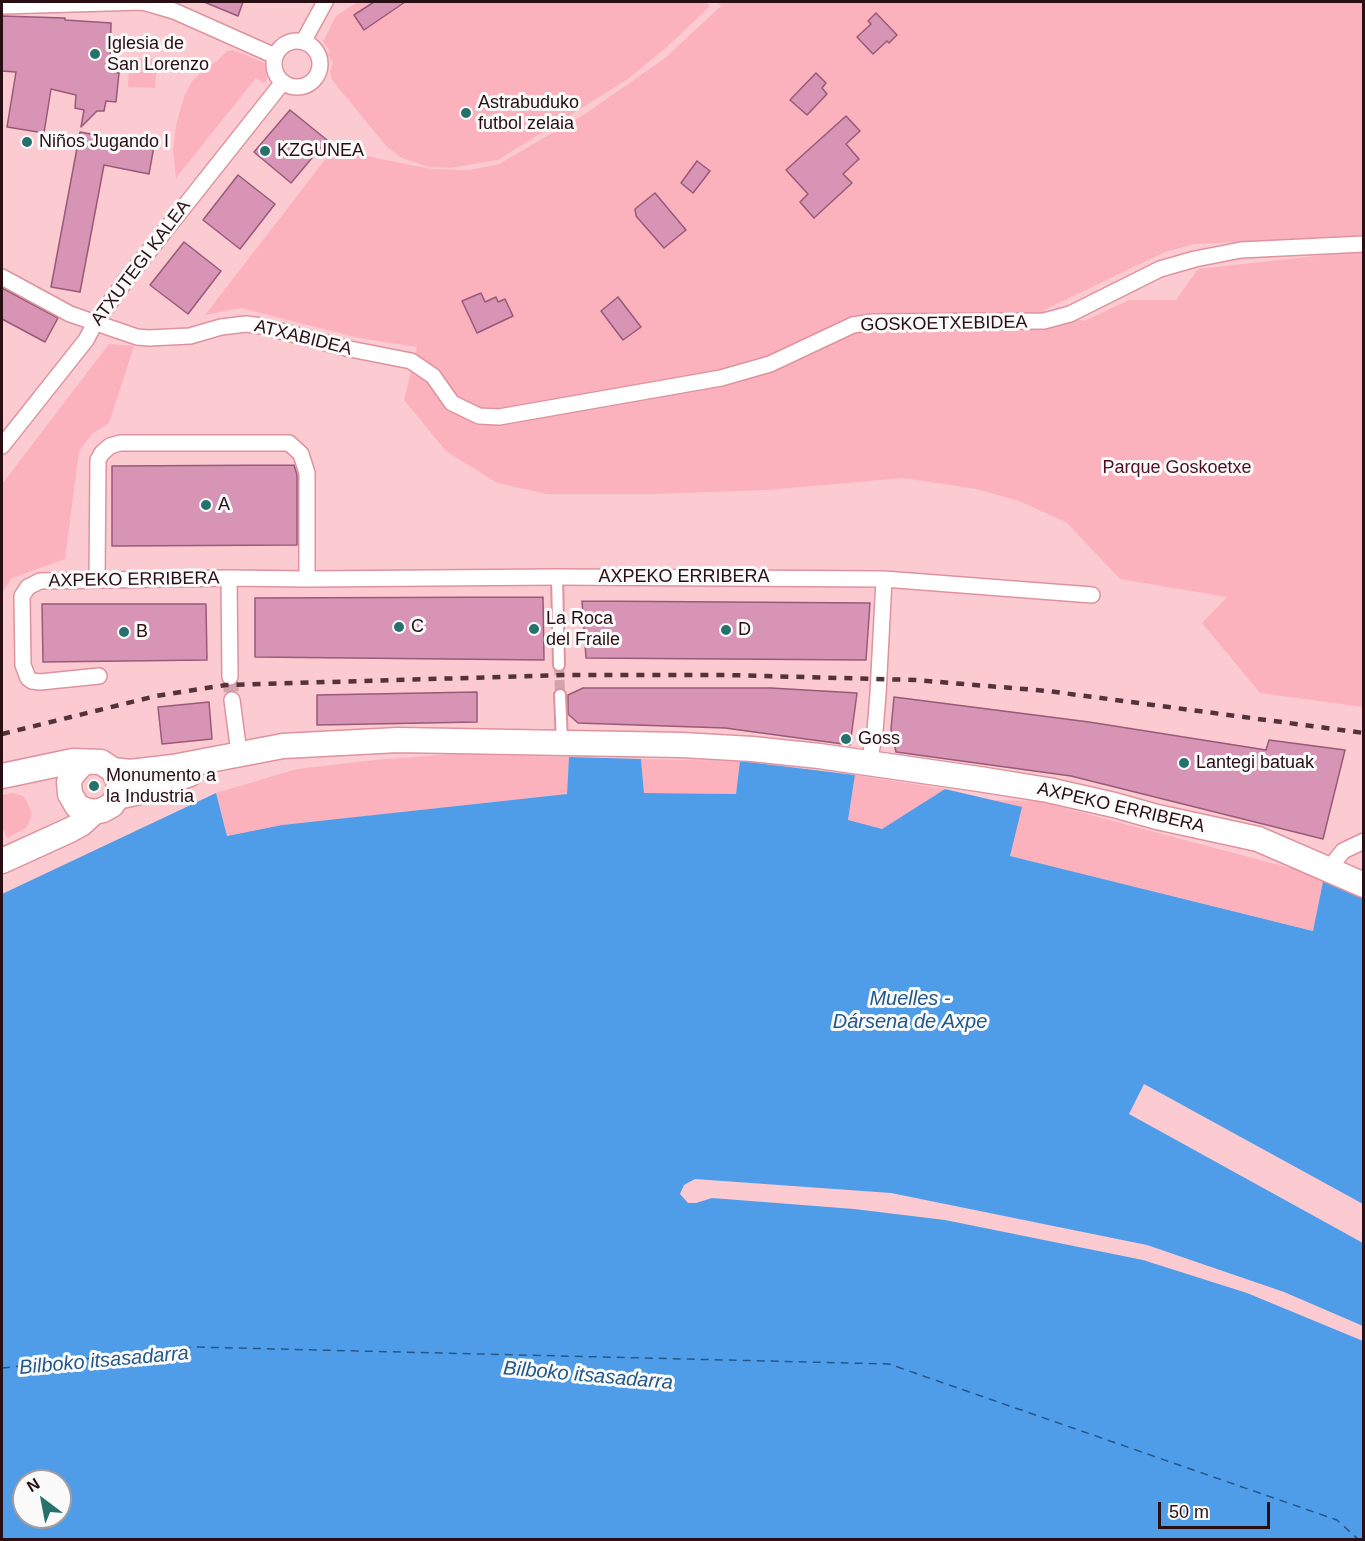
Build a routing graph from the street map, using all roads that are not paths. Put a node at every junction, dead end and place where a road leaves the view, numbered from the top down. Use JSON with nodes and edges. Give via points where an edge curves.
{"nodes":[{"id":1,"x":78,"y":2,"type":"edge"},
{"id":2,"x":325,"y":2,"type":"edge"},
{"id":3,"x":2,"y":6,"type":"edge"},
{"id":4,"x":303,"y":42,"type":"junction"},
{"id":5,"x":276,"y":56,"type":"junction"},
{"id":6,"x":283,"y":82,"type":"junction"},
{"id":7,"x":1364,"y":244,"type":"edge"},
{"id":8,"x":2,"y":277,"type":"edge"},
{"id":9,"x":94,"y":323,"type":"junction"},
{"id":10,"x":433,"y":376,"type":"joint"},
{"id":11,"x":2,"y":446,"type":"edge"},
{"id":12,"x":557,"y":577,"type":"junction"},
{"id":13,"x":229,"y":578,"type":"junction"},
{"id":14,"x":97,"y":579,"type":"junction"},
{"id":15,"x":306,"y":579,"type":"junction"},
{"id":16,"x":884,"y":579,"type":"junction"},
{"id":17,"x":1092,"y":595,"type":"dead end"},
{"id":18,"x":559,"y":665,"type":"tunnel mouth"},
{"id":19,"x":99,"y":676,"type":"dead end"},
{"id":20,"x":230,"y":677,"type":"tunnel mouth"},
{"id":21,"x":560,"y":695,"type":"tunnel mouth"},
{"id":22,"x":232,"y":700,"type":"tunnel mouth"},
{"id":23,"x":562,"y":742,"type":"junction"},
{"id":24,"x":239,"y":753,"type":"junction"},
{"id":25,"x":87,"y":762,"type":"junction"},
{"id":26,"x":869,"y":763,"type":"junction"},
{"id":27,"x":28,"y":770,"type":"junction"},
{"id":28,"x":113,"y":770,"type":"junction"},
{"id":29,"x":2,"y":776,"type":"edge"},
{"id":30,"x":70,"y":794,"type":"junction"},
{"id":31,"x":117,"y":797,"type":"junction"},
{"id":32,"x":94,"y":812,"type":"junction"},
{"id":33,"x":1258,"y":839,"type":"junction"},
{"id":34,"x":1364,"y":841,"type":"edge"},
{"id":35,"x":2,"y":853,"type":"edge"},
{"id":36,"x":2,"y":861,"type":"edge"},
{"id":37,"x":1335,"y":861,"type":"junction"},
{"id":38,"x":1364,"y":876,"type":"edge"},
{"id":39,"x":1364,"y":885,"type":"edge"}],
"edges":[{"from":1,"to":3,"type":"street"},
{"from":1,"to":5,"type":"street","via":[[143,2],[174,11]]},
{"from":2,"to":4,"type":"street"},
{"from":4,"to":5,"type":"street","via":[[284,45]]},
{"from":4,"to":6,"type":"street","via":[[318,55],[317,75],[302,86]]},
{"from":5,"to":6,"type":"street","via":[[276,73]]},
{"from":6,"to":9,"type":"street","name":"ATXUTEGI KALEA"},
{"from":7,"to":10,"type":"street","name":"GOSKOETXEBIDEA","via":[[1241,250],[1195,259],[1160,269],[1070,314],[1044,321],[853,325],[770,364],[721,378],[499,417],[479,416],[452,403]]},
{"from":8,"to":9,"type":"street","name":"ATXABIDEA"},
{"from":9,"to":10,"type":"street","name":"ATXABIDEA","via":[[148,338],[190,336],[246,324],[261,326],[350,350],[411,361]]},
{"from":9,"to":11,"type":"street","name":"ATXUTEGI KALEA","via":[[86,340]]},
{"from":12,"to":15,"type":"street","name":"AXPEKO ERRIBERA"},
{"from":12,"to":16,"type":"street","name":"AXPEKO ERRIBERA"},
{"from":12,"to":18,"type":"street"},
{"from":13,"to":14,"type":"street","name":"AXPEKO ERRIBERA"},
{"from":13,"to":15,"type":"street","name":"AXPEKO ERRIBERA"},
{"from":13,"to":20,"type":"street","name":"AXPEKO ERRIBERA"},
{"from":14,"to":15,"type":"street","via":[[98,460],[110,446],[289,443],[302,454],[307,473]]},
{"from":14,"to":19,"type":"street","name":"AXPEKO ERRIBERA","via":[[40,581],[28,587],[22,596],[23,664],[32,681]]},
{"from":16,"to":17,"type":"street","name":"AXPEKO ERRIBERA"},
{"from":16,"to":26,"type":"street","via":[[878,694]]},
{"from":21,"to":23,"type":"street"},
{"from":22,"to":24,"type":"street"},
{"from":23,"to":24,"type":"main road","name":"AXPEKO ERRIBERA","via":[[398,740],[284,746]]},
{"from":23,"to":26,"type":"main road","name":"AXPEKO ERRIBERA","via":[[752,749]]},
{"from":24,"to":28,"type":"main road","name":"AXPEKO ERRIBERA","via":[[173,767]]},
{"from":24,"to":31,"type":"main road","name":"AXPEKO ERRIBERA","via":[[169,783]]},
{"from":25,"to":27,"type":"main road"},
{"from":25,"to":28,"type":"main road","via":[[101,762]]},
{"from":25,"to":30,"type":"main road","via":[[72,775]]},
{"from":26,"to":33,"type":"main road","name":"AXPEKO ERRIBERA","via":[[1048,790]]},
{"from":27,"to":29,"type":"main road"},
{"from":27,"to":30,"type":"main road","via":[[56,778]]},
{"from":28,"to":31,"type":"main road","via":[[119,783]]},
{"from":30,"to":32,"type":"main road","via":[[85,810]]},
{"from":30,"to":35,"type":"main road","via":[[70,807],[58,825]]},
{"from":31,"to":32,"type":"main road","via":[[112,805]]},
{"from":32,"to":36,"type":"main road","via":[[70,830]]},
{"from":33,"to":37,"type":"main road","via":[[1314,851]]},
{"from":33,"to":39,"type":"main road","name":"AXPEKO ERRIBERA"},
{"from":34,"to":37,"type":"street","via":[[1343,851]]},
{"from":37,"to":38,"type":"main road"}]}
